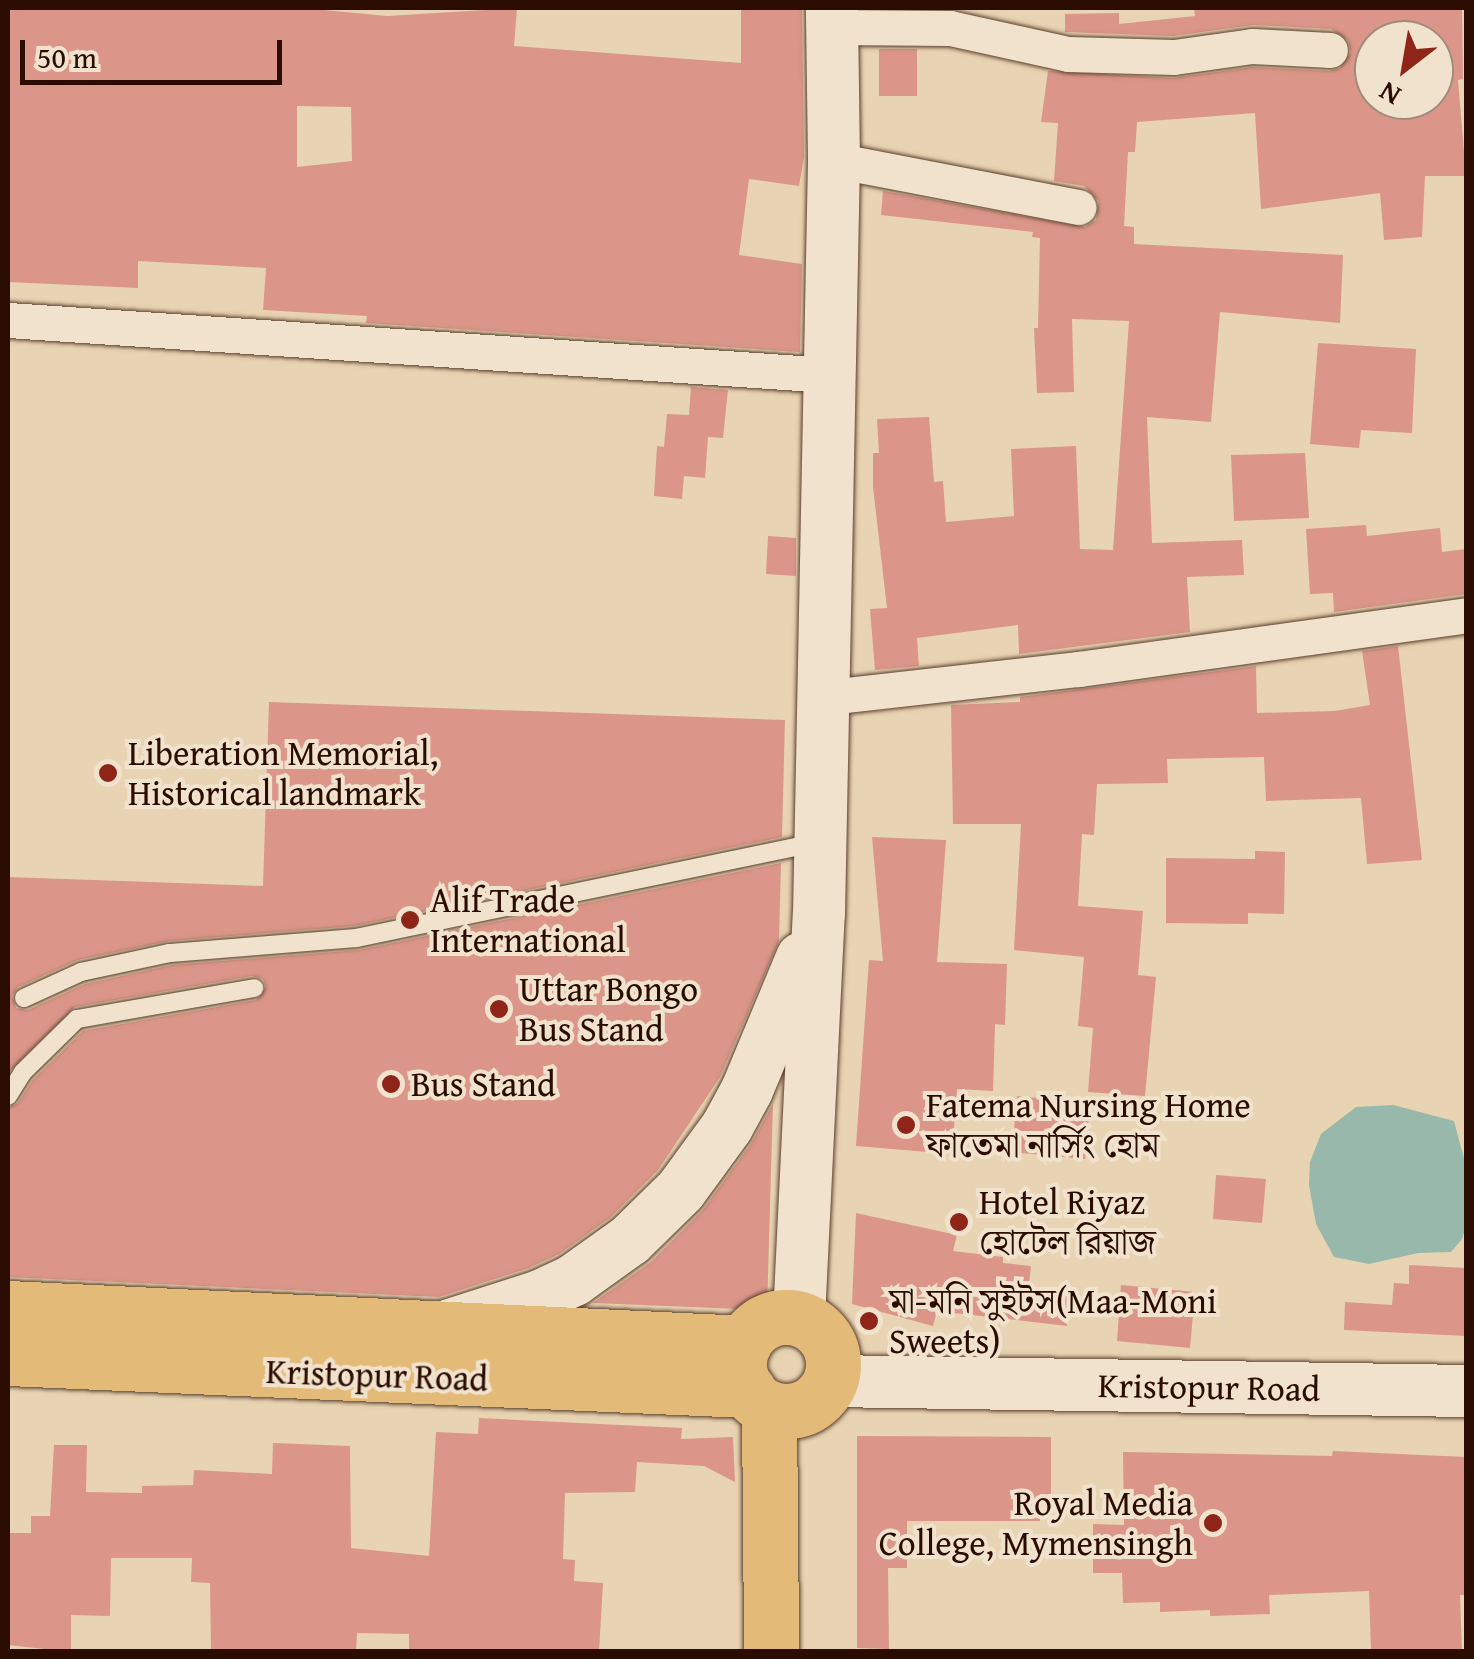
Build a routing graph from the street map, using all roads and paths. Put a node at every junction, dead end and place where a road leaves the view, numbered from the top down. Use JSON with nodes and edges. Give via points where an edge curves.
{"nodes":[{"id":1,"x":832,"y":17,"type":"edge"},
{"id":2,"x":1330,"y":50,"type":"dead end"},
{"id":3,"x":834,"y":160,"type":"junction"},
{"id":4,"x":1079,"y":207,"type":"dead end"},
{"id":5,"x":8,"y":320,"type":"edge"},
{"id":6,"x":829,"y":375,"type":"junction"},
{"id":7,"x":1466,"y":615,"type":"edge"},
{"id":8,"x":820,"y":698,"type":"junction"},
{"id":9,"x":820,"y":842,"type":"junction"},
{"id":10,"x":819,"y":914,"type":"junction"},
{"id":11,"x":254,"y":988,"type":"dead end"},
{"id":12,"x":24,"y":998,"type":"dead end"},
{"id":13,"x":8,"y":1096,"type":"edge"},
{"id":14,"x":8,"y":1308,"type":"edge"},
{"id":15,"x":798,"y":1318,"type":"joint"},
{"id":16,"x":447,"y":1326,"type":"junction"},
{"id":17,"x":8,"y":1358,"type":"edge"},
{"id":18,"x":779,"y":1386,"type":"junction"},
{"id":19,"x":1466,"y":1391,"type":"edge"},
{"id":20,"x":771,"y":1652,"type":"edge"},
{"id":21,"x":805,"y":1652,"type":"edge"}],
"edges":[{"from":1,"to":2,"type":"street","via":[[950,28],[1068,54],[1174,57],[1252,46]]},
{"from":1,"to":3,"type":"main road"},
{"from":3,"to":4,"type":"street"},
{"from":3,"to":6,"type":"main road"},
{"from":5,"to":6,"type":"street"},
{"from":6,"to":8,"type":"main road"},
{"from":7,"to":8,"type":"street"},
{"from":8,"to":9,"type":"main road"},
{"from":9,"to":10,"type":"main road"},
{"from":9,"to":12,"type":"lane","via":[[356,938],[170,953],[81,972]]},
{"from":10,"to":15,"type":"main road"},
{"from":10,"to":16,"type":"main road","via":[[747,1090],[681,1190],[630,1240],[574,1280]]},
{"from":11,"to":13,"type":"lane","via":[[77,1020],[22,1072]]},
{"from":14,"to":16,"type":"main road","name":"Kristopur Road"},
{"from":15,"to":18,"type":"main road","via":[[766,1321]]},
{"from":16,"to":18,"type":"main road","name":"Kristopur Road"},
{"from":17,"to":18,"type":"main road","name":"Kristopur Road"},
{"from":18,"to":19,"type":"main road","name":"Kristopur Road"},
{"from":18,"to":20,"type":"main road"},
{"from":18,"to":21,"type":"main road"}]}
